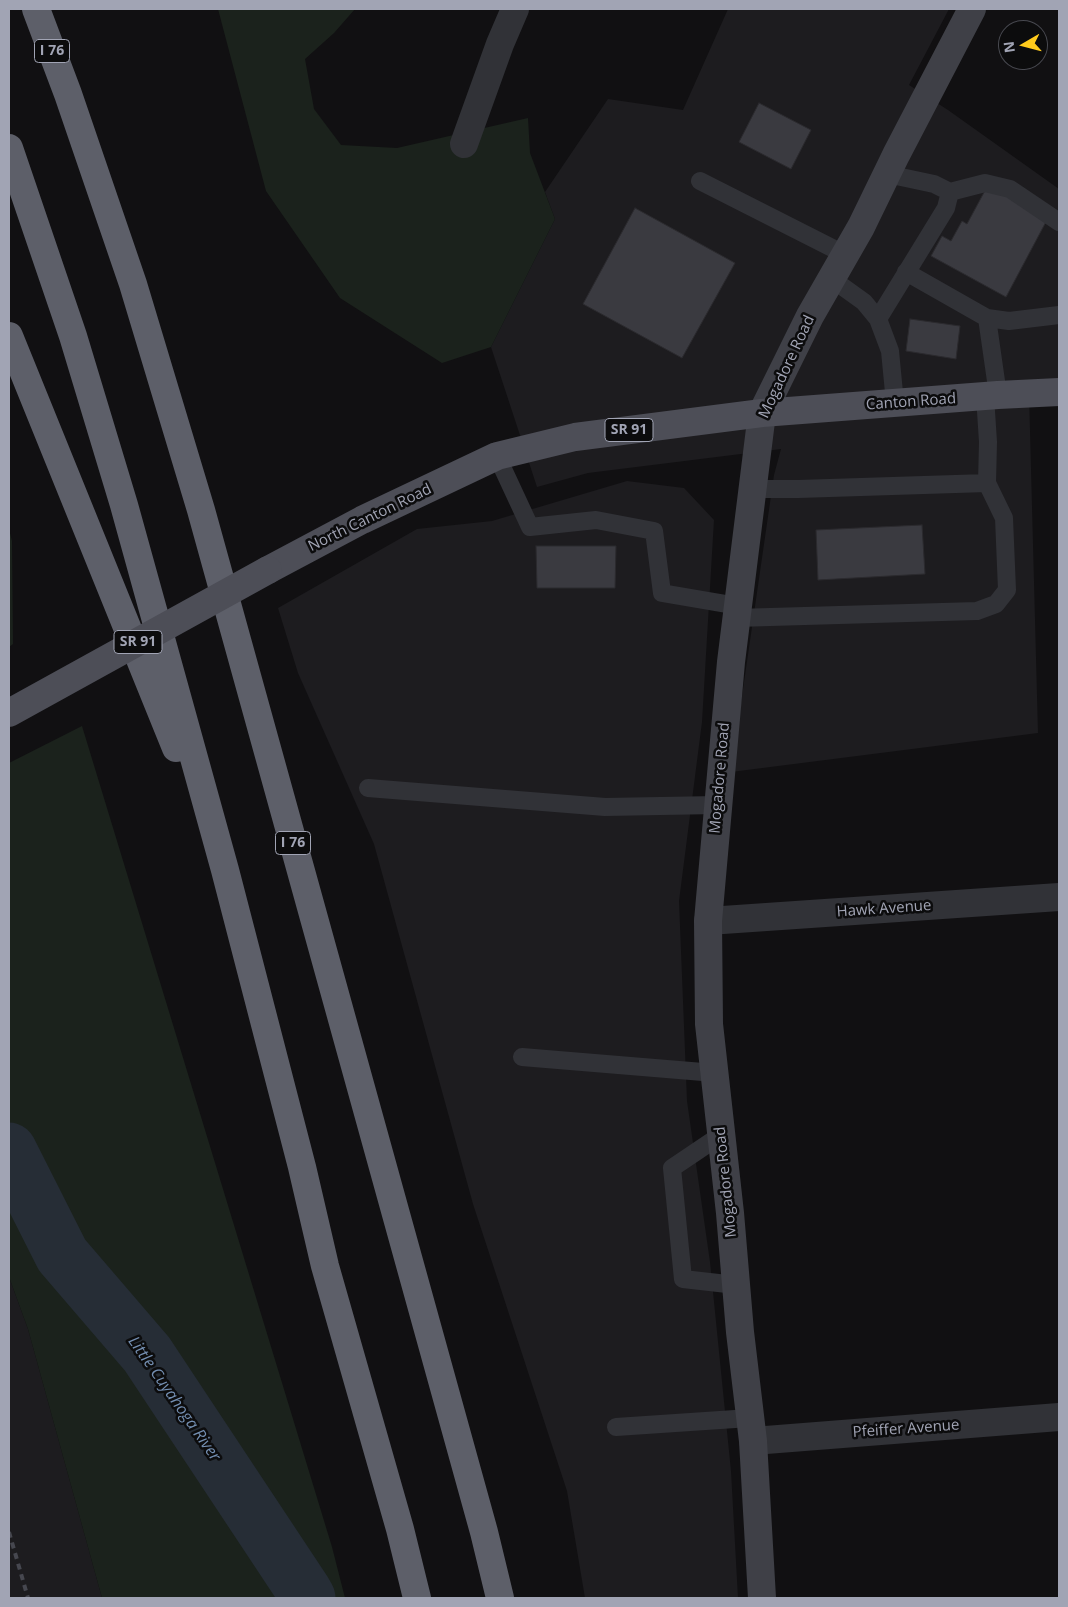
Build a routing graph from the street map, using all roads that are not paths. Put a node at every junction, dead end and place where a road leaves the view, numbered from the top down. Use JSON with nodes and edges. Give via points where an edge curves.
{"nodes":[{"id":1,"x":36,"y":9,"type":"edge"},
{"id":2,"x":515,"y":9,"type":"edge"},
{"id":3,"x":972,"y":9,"type":"edge"},
{"id":4,"x":464,"y":144,"type":"dead end"},
{"id":5,"x":9,"y":148,"type":"edge"},
{"id":6,"x":887,"y":174,"type":"junction"},
{"id":7,"x":700,"y":181,"type":"dead end"},
{"id":8,"x":950,"y":192,"type":"junction"},
{"id":9,"x":1059,"y":222,"type":"edge"},
{"id":10,"x":846,"y":255,"type":"junction"},
{"id":11,"x":906,"y":272,"type":"junction"},
{"id":12,"x":832,"y":278,"type":"junction"},
{"id":13,"x":1059,"y":315,"type":"edge"},
{"id":14,"x":987,"y":318,"type":"junction"},
{"id":15,"x":878,"y":319,"type":"junction"},
{"id":16,"x":9,"y":336,"type":"edge"},
{"id":17,"x":1059,"y":392,"type":"edge"},
{"id":18,"x":991,"y":395,"type":"junction"},
{"id":19,"x":895,"y":403,"type":"junction"},
{"id":20,"x":762,"y":413,"type":"junction"},
{"id":21,"x":498,"y":456,"type":"junction"},
{"id":22,"x":987,"y":483,"type":"junction"},
{"id":23,"x":753,"y":489,"type":"junction"},
{"id":24,"x":737,"y":612,"type":"junction"},
{"id":25,"x":9,"y":713,"type":"edge"},
{"id":26,"x":368,"y":788,"type":"dead end"},
{"id":27,"x":717,"y":805,"type":"junction"},
{"id":28,"x":225,"y":870,"type":"junction"},
{"id":29,"x":1059,"y":897,"type":"edge"},
{"id":30,"x":708,"y":921,"type":"junction"},
{"id":31,"x":522,"y":1057,"type":"dead end"},
{"id":32,"x":715,"y":1073,"type":"junction"},
{"id":33,"x":721,"y":1135,"type":"junction"},
{"id":34,"x":736,"y":1284,"type":"junction"},
{"id":35,"x":1059,"y":1417,"type":"edge"},
{"id":36,"x":616,"y":1428,"type":"dead end"},
{"id":37,"x":752,"y":1429,"type":"junction"},
{"id":38,"x":417,"y":1598,"type":"edge"},
{"id":39,"x":500,"y":1598,"type":"edge"},
{"id":40,"x":762,"y":1598,"type":"edge"}],
"edges":[{"from":1,"to":39,"type":"highway","number":"I 76","via":[[133,284],[201,510]]},
{"from":2,"to":4,"type":"street"},
{"from":3,"to":6,"type":"street","name":"Mogadore Road"},
{"from":5,"to":28,"type":"highway","via":[[73,336],[121,495]]},
{"from":6,"to":8,"type":"lane","via":[[934,184]]},
{"from":6,"to":10,"type":"street","name":"Mogadore Road"},
{"from":7,"to":10,"type":"lane"},
{"from":8,"to":9,"type":"lane","via":[[985,183],[1010,189]]},
{"from":8,"to":11,"type":"lane","via":[[946,208]]},
{"from":10,"to":12,"type":"street","name":"Mogadore Road"},
{"from":11,"to":14,"type":"lane"},
{"from":11,"to":15,"type":"lane"},
{"from":12,"to":15,"type":"lane","via":[[864,302]]},
{"from":12,"to":20,"type":"street","name":"Mogadore Road"},
{"from":13,"to":14,"type":"lane","via":[[1010,321]]},
{"from":14,"to":18,"type":"lane"},
{"from":15,"to":19,"type":"lane","via":[[890,352]]},
{"from":16,"to":28,"type":"highway"},
{"from":17,"to":18,"type":"main road","name":"Canton Road","number":"SR 91"},
{"from":18,"to":19,"type":"main road","name":"Canton Road","number":"SR 91"},
{"from":18,"to":22,"type":"lane"},
{"from":19,"to":20,"type":"main road","name":"Canton Road","number":"SR 91"},
{"from":20,"to":21,"type":"main road","name":"North Canton Road","number":"SR 91","via":[[575,437]]},
{"from":20,"to":23,"type":"street","name":"Mogadore Road"},
{"from":21,"to":24,"type":"lane","via":[[530,527],[596,520],[654,531],[662,594]]},
{"from":21,"to":25,"type":"main road","name":"North Canton Road","number":"SR 91","bridge":true,"via":[[362,520]]},
{"from":22,"to":23,"type":"lane"},
{"from":22,"to":24,"type":"lane","via":[[1004,518],[1007,590],[996,604],[977,612]]},
{"from":23,"to":24,"type":"street","name":"Mogadore Road"},
{"from":24,"to":27,"type":"street","name":"Mogadore Road"},
{"from":26,"to":27,"type":"lane","via":[[605,807]]},
{"from":27,"to":30,"type":"street","name":"Mogadore Road"},
{"from":28,"to":38,"type":"highway","via":[[325,1266]]},
{"from":29,"to":30,"type":"street","name":"Hawk Avenue"},
{"from":30,"to":32,"type":"street","name":"Mogadore Road","via":[[710,1024]]},
{"from":31,"to":32,"type":"lane"},
{"from":32,"to":33,"type":"street","name":"Mogadore Road"},
{"from":33,"to":34,"type":"street","name":"Mogadore Road"},
{"from":33,"to":34,"type":"lane","via":[[672,1168],[683,1280]]},
{"from":34,"to":37,"type":"street","name":"Mogadore Road"},
{"from":35,"to":37,"type":"street","name":"Pfeiffer Avenue"},
{"from":36,"to":37,"type":"lane"},
{"from":37,"to":40,"type":"street","name":"Mogadore Road"}]}
